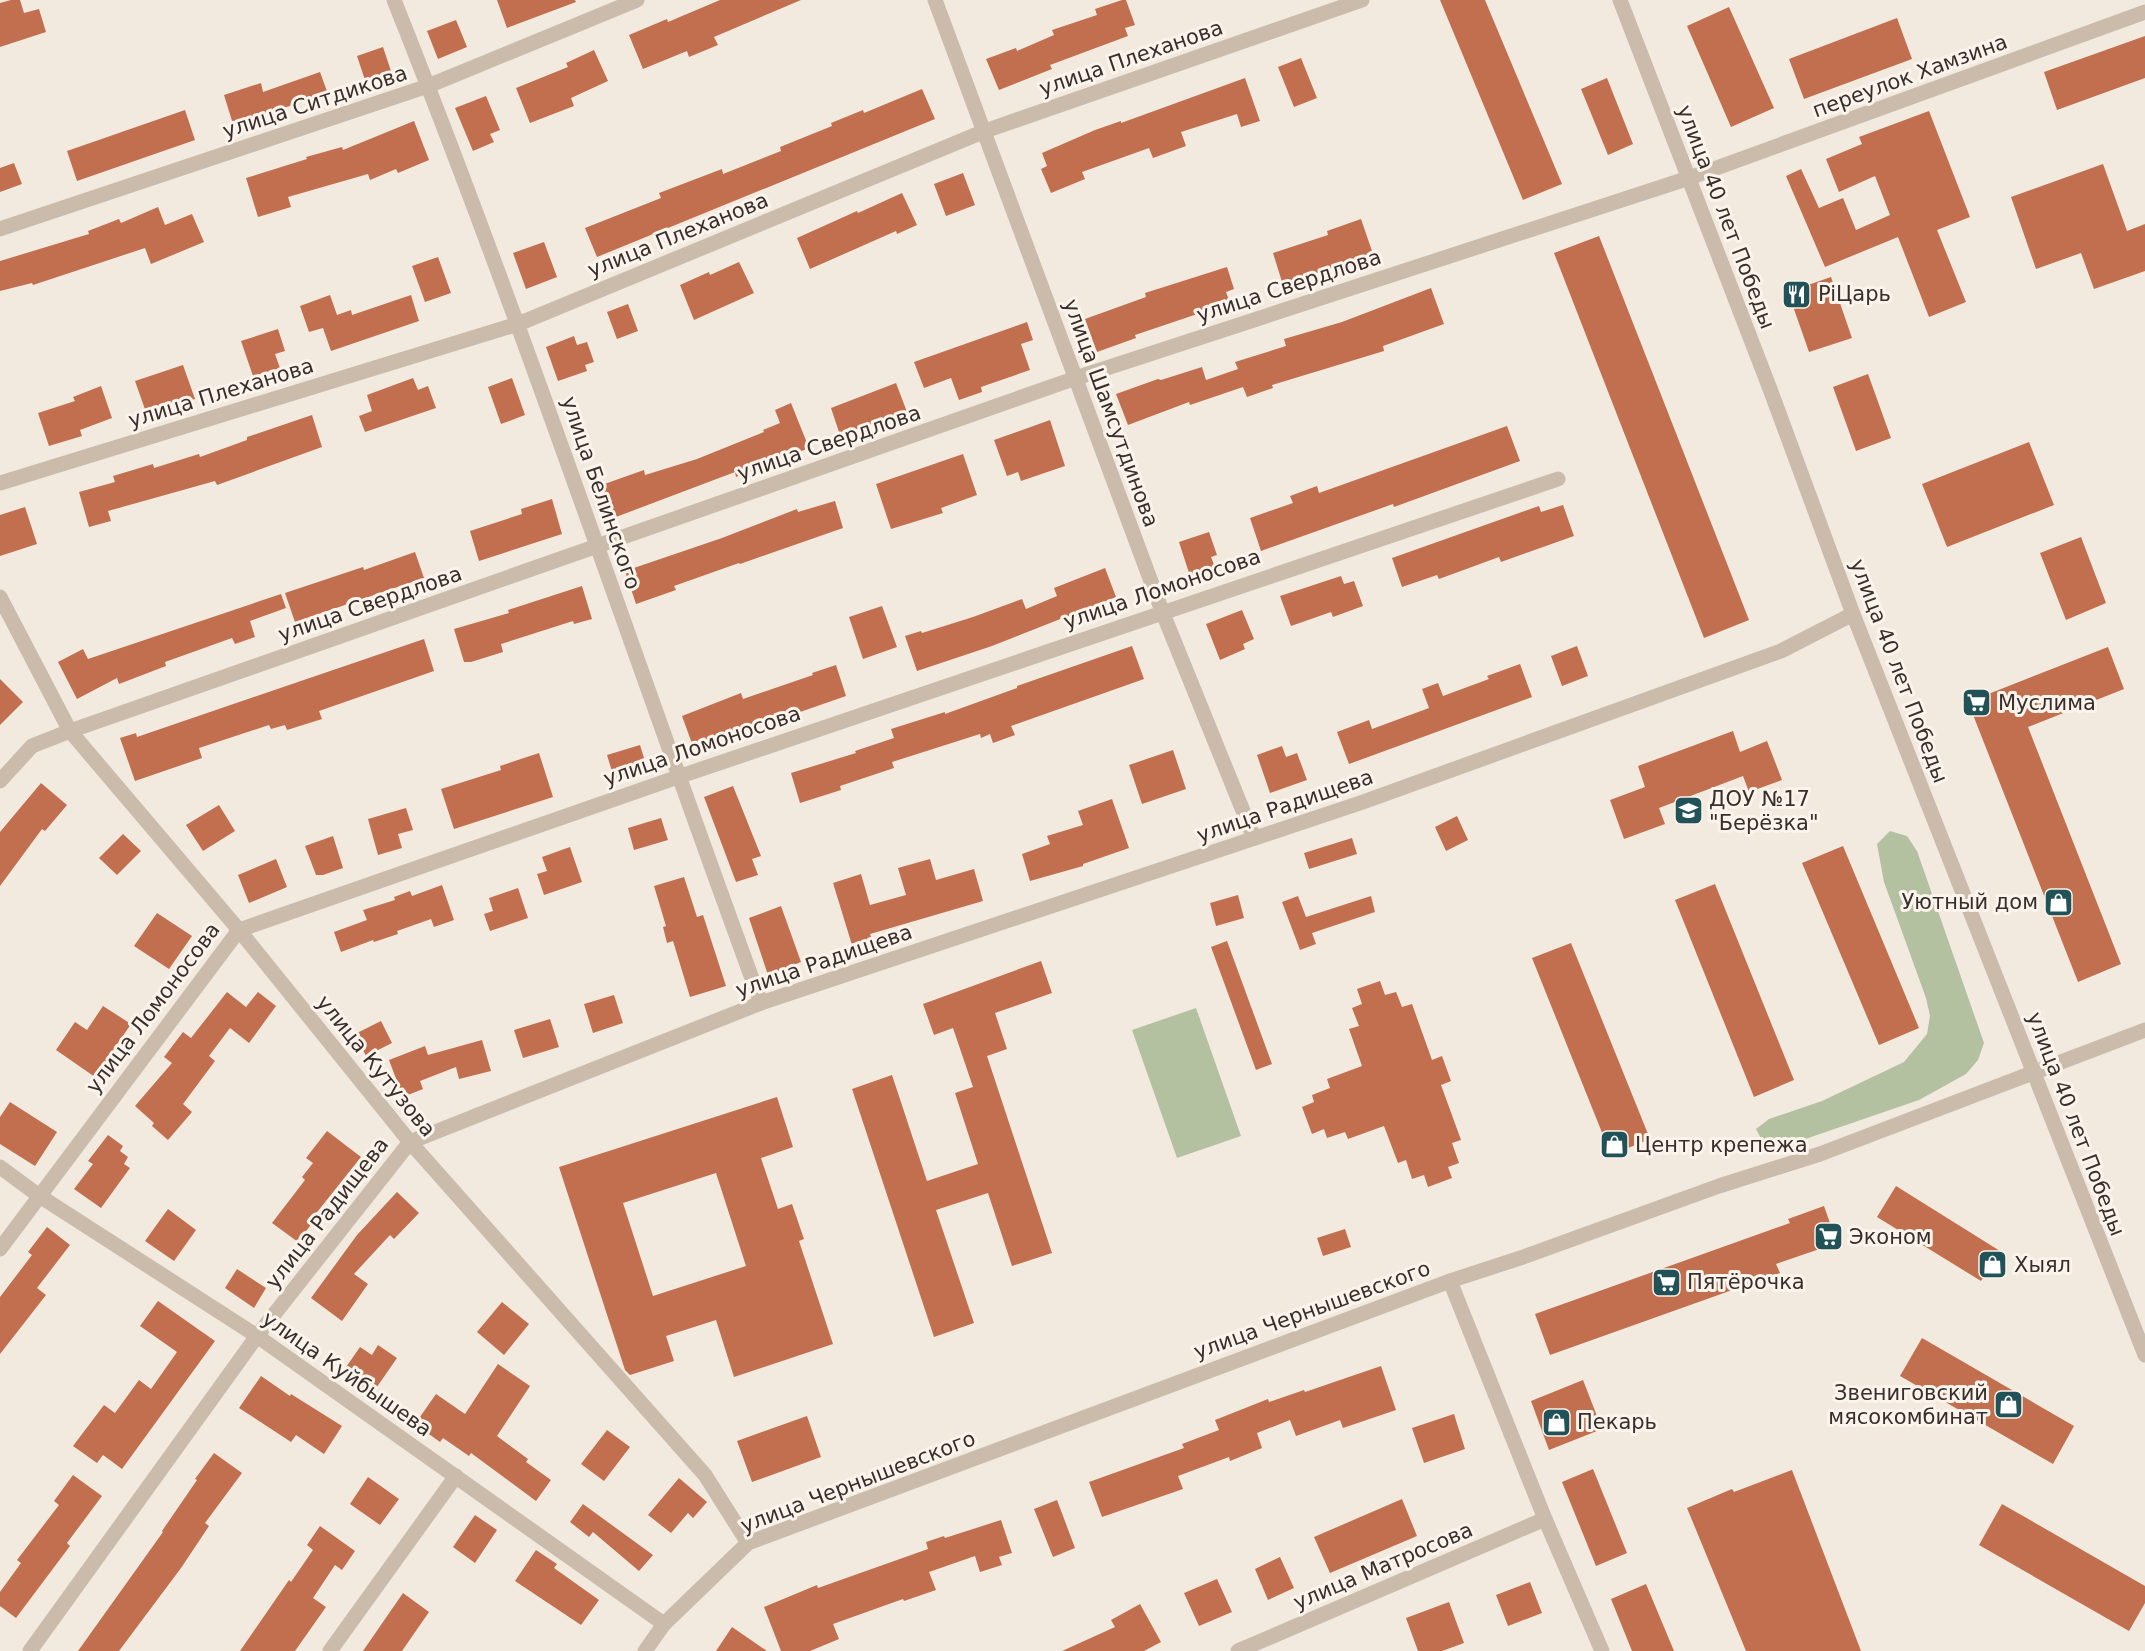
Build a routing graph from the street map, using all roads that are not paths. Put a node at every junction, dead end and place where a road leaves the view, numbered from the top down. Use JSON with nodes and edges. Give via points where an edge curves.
{"nodes":[{"id":1,"x":394,"y":0,"type":"edge"},
{"id":2,"x":637,"y":0,"type":"edge"},
{"id":3,"x":935,"y":0,"type":"edge"},
{"id":4,"x":1362,"y":0,"type":"edge"},
{"id":5,"x":1620,"y":0,"type":"edge"},
{"id":6,"x":2145,"y":12,"type":"edge"},
{"id":7,"x":428,"y":87,"type":"junction"},
{"id":8,"x":985,"y":131,"type":"junction"},
{"id":9,"x":1689,"y":178,"type":"junction"},
{"id":10,"x":0,"y":229,"type":"edge"},
{"id":11,"x":518,"y":324,"type":"junction"},
{"id":12,"x":1076,"y":378,"type":"junction"},
{"id":13,"x":1558,"y":479,"type":"dead end"},
{"id":14,"x":0,"y":483,"type":"edge"},
{"id":15,"x":597,"y":547,"type":"junction"},
{"id":16,"x":0,"y":597,"type":"edge"},
{"id":17,"x":1162,"y":611,"type":"junction"},
{"id":18,"x":1853,"y":614,"type":"junction"},
{"id":19,"x":70,"y":731,"type":"junction"},
{"id":20,"x":678,"y":777,"type":"junction"},
{"id":21,"x":0,"y":781,"type":"edge"},
{"id":22,"x":1254,"y":838,"type":"junction"},
{"id":23,"x":239,"y":930,"type":"junction"},
{"id":24,"x":761,"y":1003,"type":"junction"},
{"id":25,"x":2145,"y":1030,"type":"edge"},
{"id":26,"x":2034,"y":1072,"type":"junction"},
{"id":27,"x":410,"y":1142,"type":"junction"},
{"id":28,"x":0,"y":1167,"type":"edge"},
{"id":29,"x":38,"y":1195,"type":"junction"},
{"id":30,"x":0,"y":1249,"type":"edge"},
{"id":31,"x":1450,"y":1281,"type":"junction"},
{"id":32,"x":257,"y":1336,"type":"junction"},
{"id":33,"x":2145,"y":1355,"type":"edge"},
{"id":34,"x":456,"y":1476,"type":"junction"},
{"id":35,"x":1545,"y":1519,"type":"junction"},
{"id":36,"x":748,"y":1543,"type":"junction"},
{"id":37,"x":664,"y":1624,"type":"junction"},
{"id":38,"x":30,"y":1651,"type":"edge"},
{"id":39,"x":330,"y":1651,"type":"edge"},
{"id":40,"x":645,"y":1651,"type":"edge"},
{"id":41,"x":1238,"y":1651,"type":"edge"},
{"id":42,"x":1602,"y":1651,"type":"edge"}],
"edges":[{"from":1,"to":7,"type":"street","name":"улица Белинского"},
{"from":2,"to":7,"type":"street","name":"улица Ситдикова"},
{"from":3,"to":8,"type":"street","name":"улица Шамсутдинова"},
{"from":4,"to":8,"type":"street","name":"улица Плеханова"},
{"from":5,"to":9,"type":"street","name":"улица 40 лет Победы"},
{"from":6,"to":9,"type":"street","name":"переулок Хамзина"},
{"from":7,"to":10,"type":"street","name":"улица Ситдикова"},
{"from":7,"to":11,"type":"street","name":"улица Белинского"},
{"from":8,"to":11,"type":"street","name":"улица Плеханова"},
{"from":8,"to":12,"type":"street","name":"улица Шамсутдинова"},
{"from":9,"to":12,"type":"street","name":"улица Свердлова"},
{"from":9,"to":18,"type":"street","name":"улица 40 лет Победы"},
{"from":11,"to":14,"type":"street","name":"улица Плеханова"},
{"from":11,"to":15,"type":"street","name":"улица Белинского"},
{"from":12,"to":15,"type":"street","name":"улица Свердлова"},
{"from":12,"to":17,"type":"street","name":"улица Шамсутдинова"},
{"from":13,"to":17,"type":"street","name":"улица Ломоносова"},
{"from":15,"to":19,"type":"street","name":"улица Свердлова"},
{"from":15,"to":20,"type":"street","name":"улица Белинского"},
{"from":16,"to":19,"type":"street","name":"улица Кутузова"},
{"from":17,"to":20,"type":"street","name":"улица Ломоносова"},
{"from":17,"to":22,"type":"street","name":"улица Шамсутдинова"},
{"from":18,"to":22,"type":"street","name":"улица Радищева","via":[[1781,651]]},
{"from":18,"to":26,"type":"street","name":"улица 40 лет Победы"},
{"from":19,"to":21,"type":"street","name":"улица Свердлова","via":[[32,746]]},
{"from":19,"to":23,"type":"street","name":"улица Кутузова"},
{"from":20,"to":23,"type":"street","name":"улица Ломоносова"},
{"from":20,"to":24,"type":"street","name":"улица Белинского"},
{"from":22,"to":24,"type":"street","name":"улица Радищева"},
{"from":23,"to":27,"type":"street","name":"улица Кутузова"},
{"from":23,"to":29,"type":"street","name":"улица Ломоносова"},
{"from":24,"to":27,"type":"street","name":"улица Радищева"},
{"from":25,"to":26,"type":"street","name":"улица Чернышевского"},
{"from":26,"to":31,"type":"street","name":"улица Чернышевского","via":[[1820,1154]]},
{"from":26,"to":33,"type":"street","name":"улица 40 лет Победы"},
{"from":27,"to":32,"type":"street","name":"улица Радищева"},
{"from":27,"to":36,"type":"street","name":"улица Кутузова","via":[[705,1475]]},
{"from":28,"to":29,"type":"street","name":"улица Куйбышева"},
{"from":29,"to":30,"type":"street","name":"улица Ломоносова"},
{"from":29,"to":32,"type":"street","name":"улица Куйбышева"},
{"from":31,"to":35,"type":"street"},
{"from":31,"to":36,"type":"street","name":"улица Чернышевского"},
{"from":32,"to":34,"type":"street","name":"улица Куйбышева"},
{"from":32,"to":38,"type":"street","name":"улица Радищева"},
{"from":34,"to":37,"type":"street","name":"улица Куйбышева"},
{"from":34,"to":39,"type":"street"},
{"from":35,"to":41,"type":"street","name":"улица Матросова"},
{"from":35,"to":42,"type":"street"},
{"from":36,"to":37,"type":"street","name":"улица Чернышевского"},
{"from":37,"to":40,"type":"street","name":"улица Чернышевского"}]}
